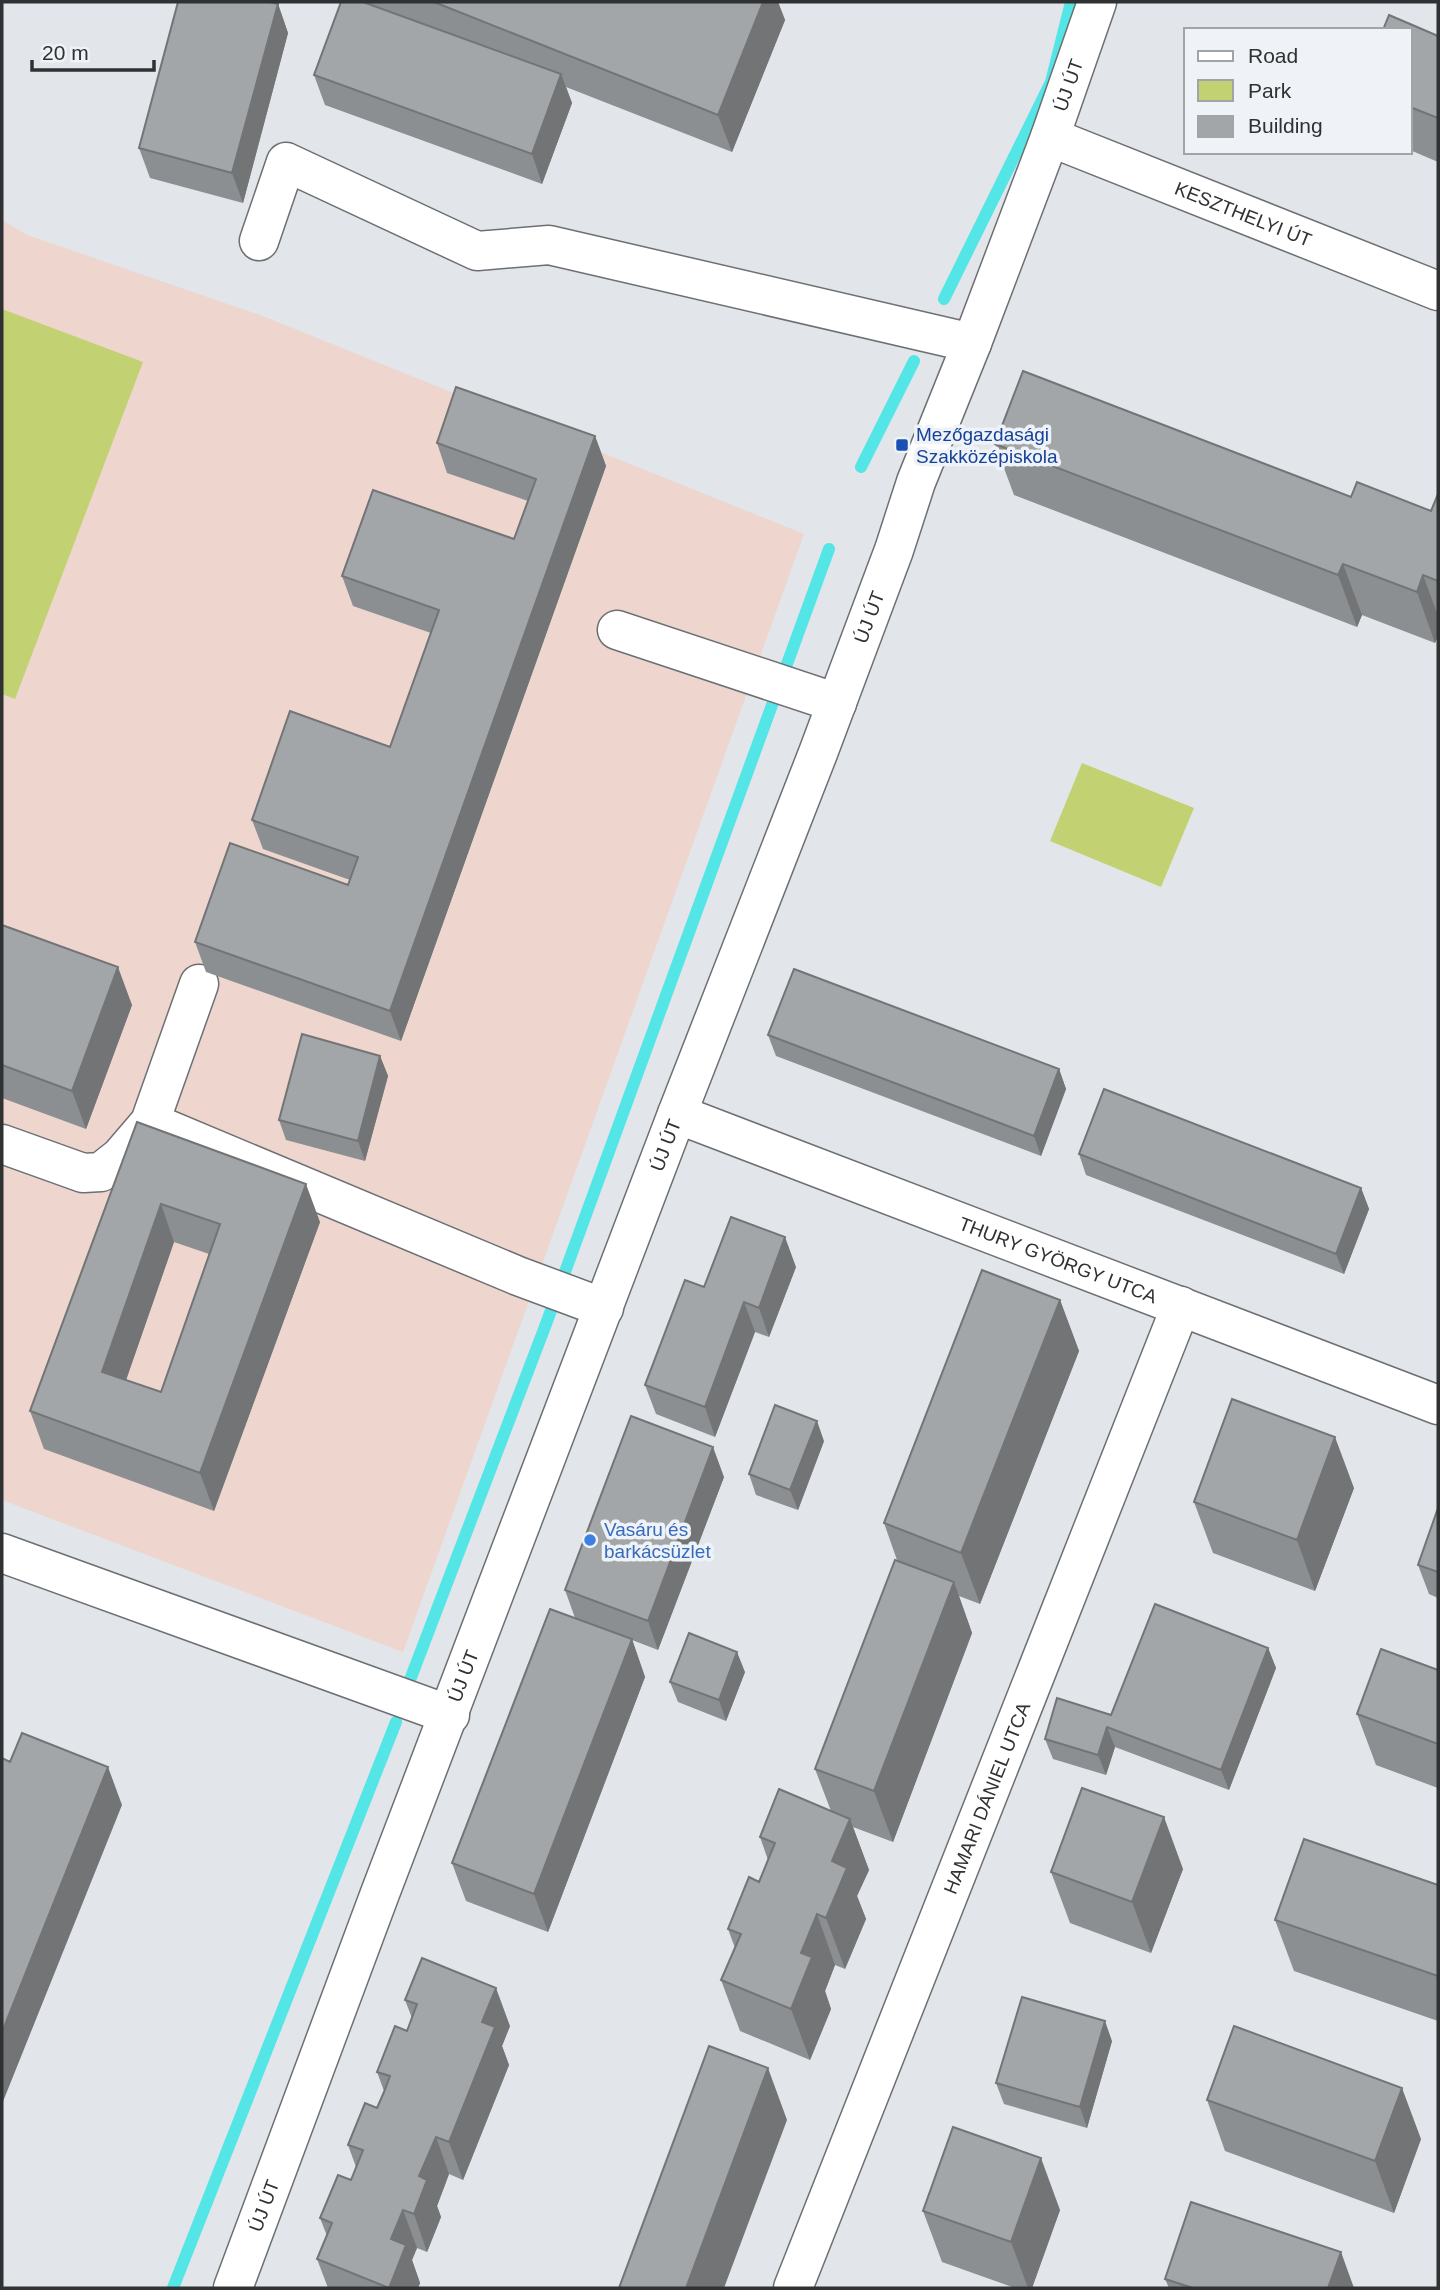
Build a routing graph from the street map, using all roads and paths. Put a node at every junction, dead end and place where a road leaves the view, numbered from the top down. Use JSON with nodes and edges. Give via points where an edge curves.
{"nodes":[{"id":1,"x":1097,"y":2,"type":"edge"},
{"id":2,"x":1050,"y":137,"type":"junction"},
{"id":3,"x":259,"y":241,"type":"dead end"},
{"id":4,"x":1438,"y":290,"type":"edge"},
{"id":5,"x":972,"y":343,"type":"junction"},
{"id":6,"x":617,"y":630,"type":"dead end"},
{"id":7,"x":837,"y":703,"type":"junction"},
{"id":8,"x":199,"y":984,"type":"dead end"},
{"id":9,"x":677,"y":1114,"type":"junction"},
{"id":10,"x":150,"y":1122,"type":"junction"},
{"id":11,"x":2,"y":1144,"type":"edge"},
{"id":12,"x":589,"y":1303,"type":"junction"},
{"id":13,"x":1181,"y":1306,"type":"junction"},
{"id":14,"x":1438,"y":1405,"type":"edge"},
{"id":15,"x":2,"y":1553,"type":"edge"},
{"id":16,"x":450,"y":1715,"type":"junction"},
{"id":17,"x":233,"y":2288,"type":"edge"},
{"id":18,"x":793,"y":2288,"type":"edge"}],
"edges":[{"from":1,"to":2,"type":"street","name":"ÚJ ÚT"},
{"from":2,"to":4,"type":"street","name":"KESZTHELYI ÚT"},
{"from":2,"to":5,"type":"street","name":"ÚJ ÚT"},
{"from":3,"to":5,"type":"street","via":[[286,162],[477,251],[549,245]]},
{"from":5,"to":7,"type":"street","name":"ÚJ ÚT","via":[[916,482]]},
{"from":6,"to":7,"type":"street"},
{"from":7,"to":9,"type":"street","name":"ÚJ ÚT"},
{"from":8,"to":10,"type":"street"},
{"from":9,"to":12,"type":"street","name":"ÚJ ÚT"},
{"from":9,"to":13,"type":"street","name":"THURY GYÖRGY UTCA"},
{"from":10,"to":11,"type":"street","via":[[101,1172],[83,1173]]},
{"from":10,"to":12,"type":"street"},
{"from":12,"to":16,"type":"street","name":"ÚJ ÚT"},
{"from":13,"to":14,"type":"street","name":"THURY GYÖRGY UTCA"},
{"from":13,"to":18,"type":"street","name":"HAMARI DÁNIEL UTCA"},
{"from":15,"to":16,"type":"street"},
{"from":16,"to":17,"type":"street","name":"ÚJ ÚT"}]}
